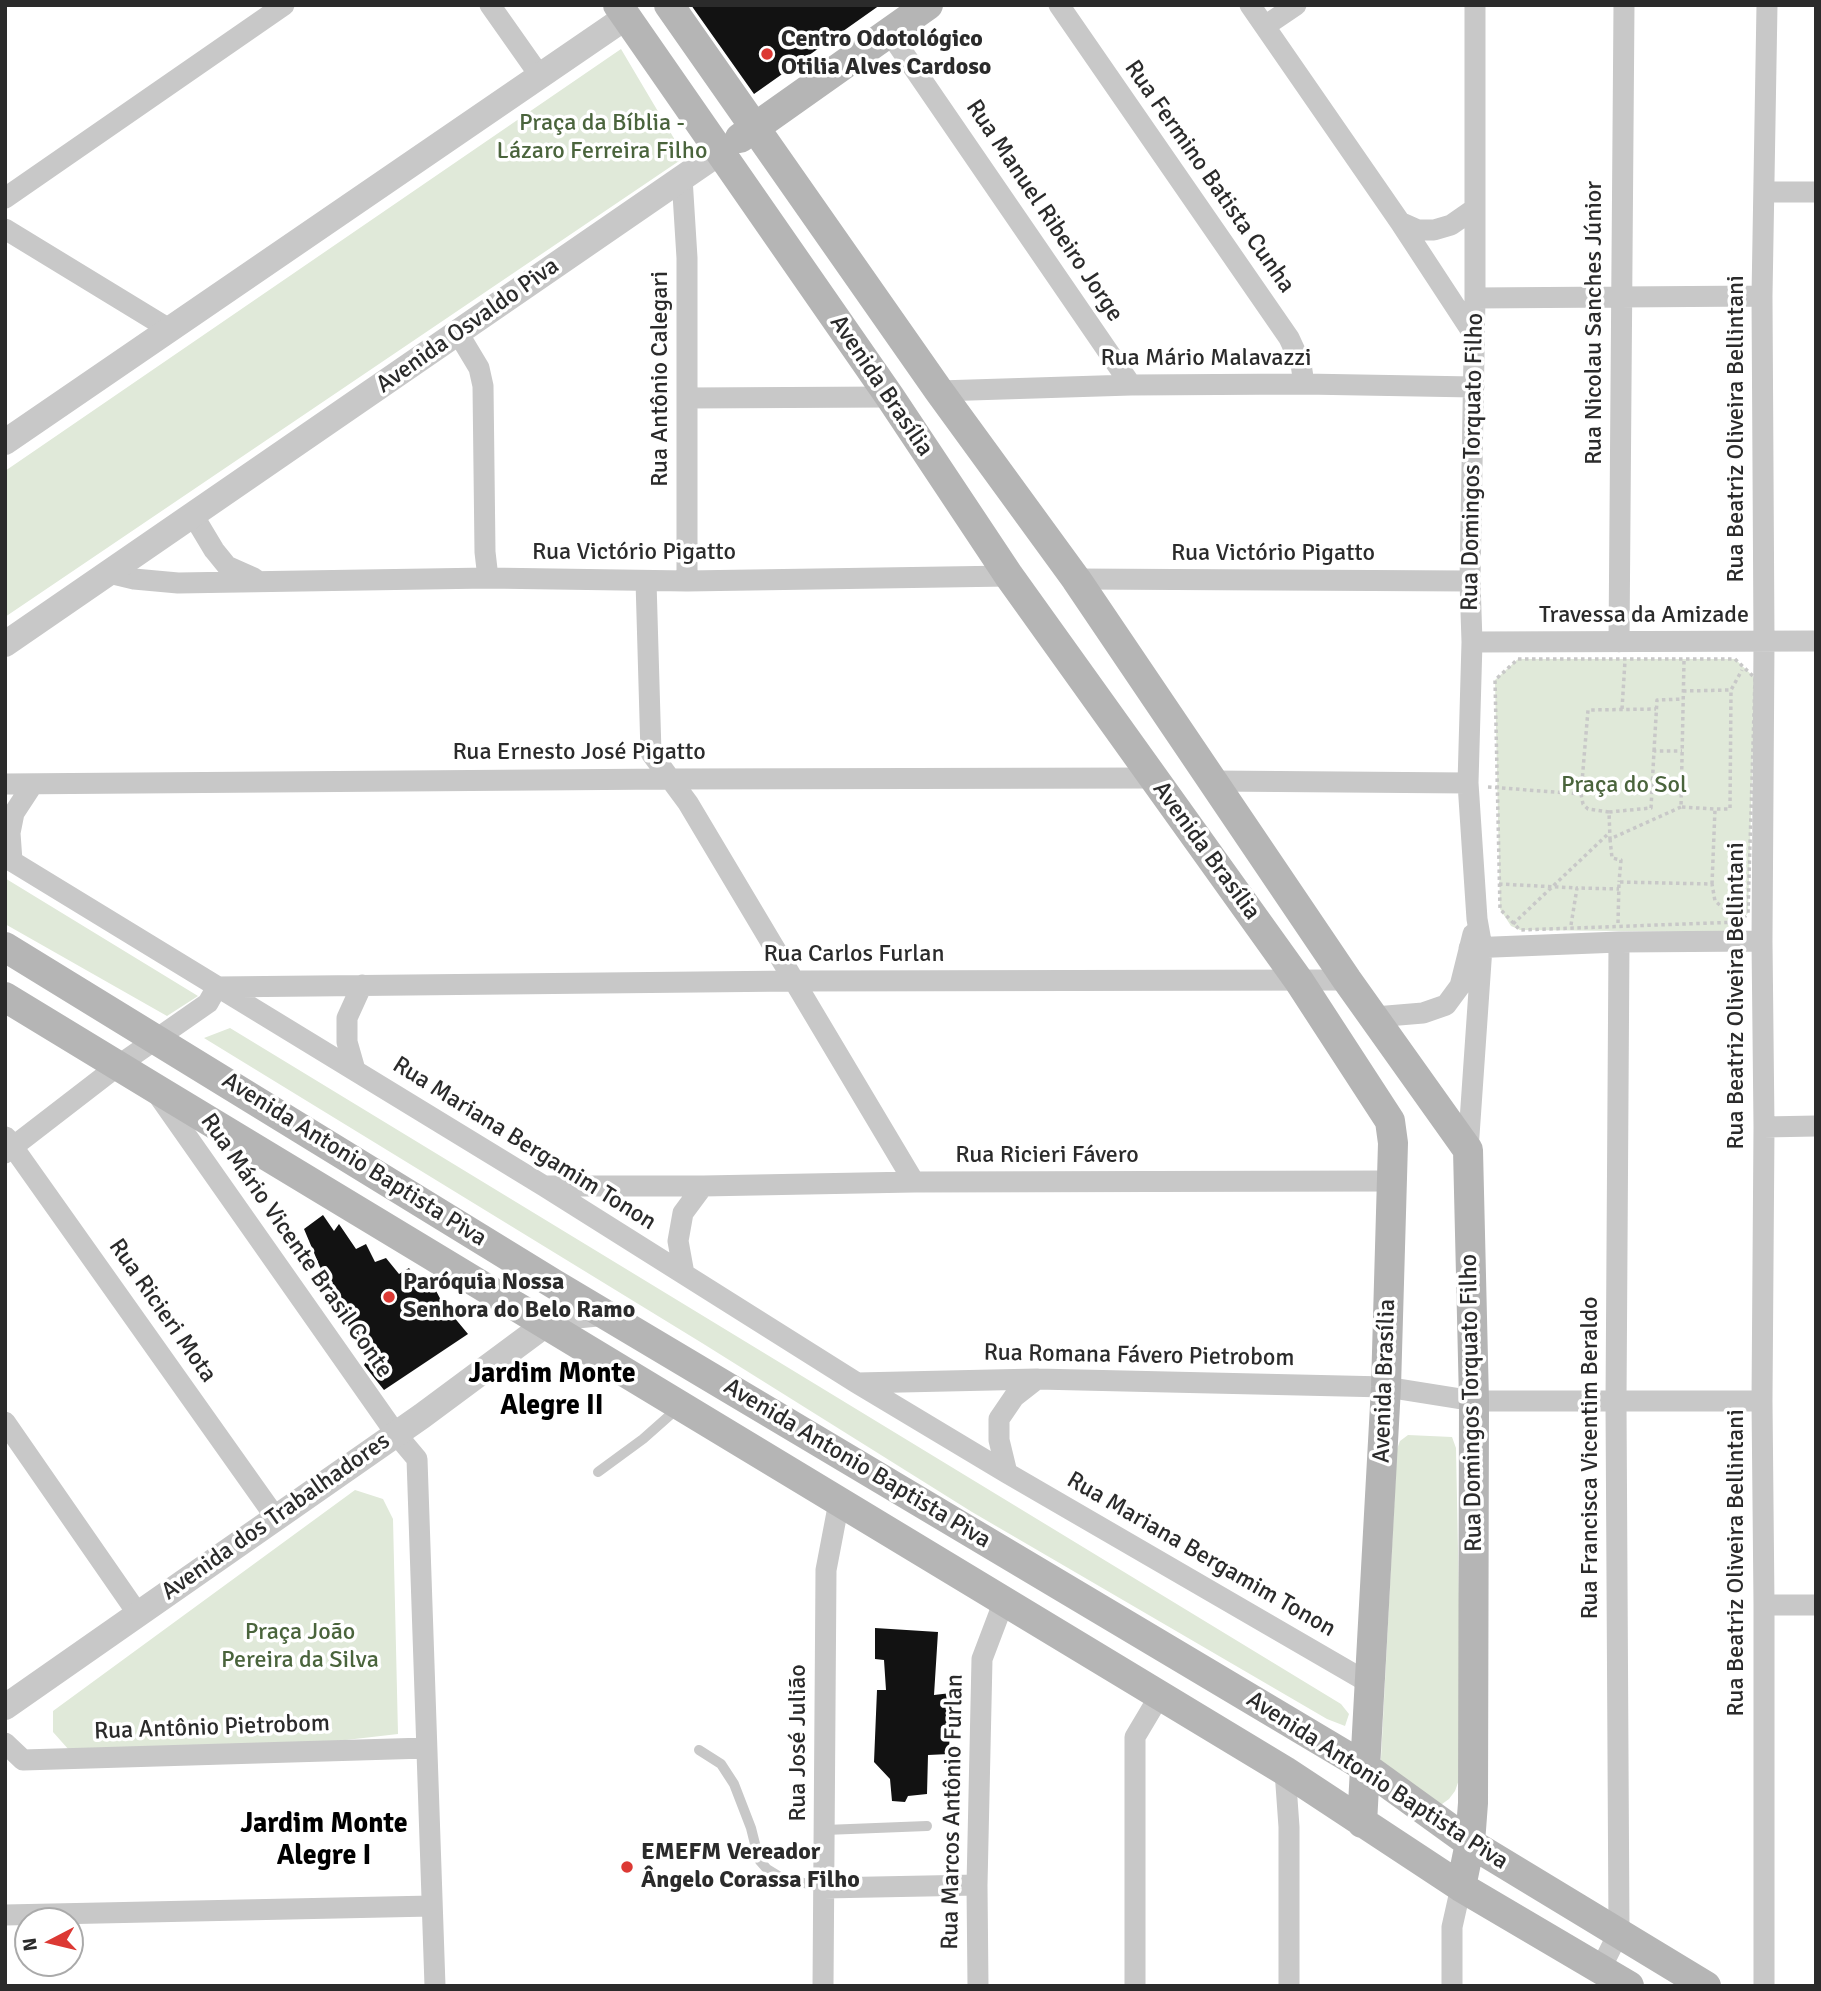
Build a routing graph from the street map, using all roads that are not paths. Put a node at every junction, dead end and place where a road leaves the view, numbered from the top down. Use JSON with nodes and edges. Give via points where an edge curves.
{"nodes":[{"id":1,"x":284,"y":5,"type":"edge"},
{"id":2,"x":490,"y":5,"type":"edge"},
{"id":3,"x":669,"y":5,"type":"edge"},
{"id":4,"x":928,"y":5,"type":"edge"},
{"id":5,"x":1059,"y":5,"type":"edge"},
{"id":6,"x":1250,"y":5,"type":"edge"},
{"id":7,"x":1296,"y":5,"type":"edge"},
{"id":8,"x":1475,"y":5,"type":"edge"},
{"id":9,"x":1624,"y":5,"type":"edge"},
{"id":10,"x":1767,"y":5,"type":"edge"},
{"id":11,"x":629,"y":9,"type":"edge"},
{"id":12,"x":1265,"y":26,"type":"junction"},
{"id":13,"x":889,"y":32,"type":"junction"},
{"id":14,"x":540,"y":76,"type":"junction"},
{"id":15,"x":755,"y":127,"type":"junction"},
{"id":16,"x":720,"y":152,"type":"junction"},
{"id":17,"x":682,"y":178,"type":"junction"},
{"id":18,"x":1764,"y":192,"type":"junction"},
{"id":19,"x":1816,"y":192,"type":"edge"},
{"id":20,"x":5,"y":198,"type":"edge"},
{"id":21,"x":1474,"y":209,"type":"junction"},
{"id":22,"x":1400,"y":222,"type":"junction"},
{"id":23,"x":5,"y":229,"type":"edge"},
{"id":24,"x":1622,"y":296,"type":"junction"},
{"id":25,"x":1762,"y":296,"type":"junction"},
{"id":26,"x":1475,"y":298,"type":"junction"},
{"id":27,"x":169,"y":329,"type":"junction"},
{"id":28,"x":458,"y":333,"type":"junction"},
{"id":29,"x":1474,"y":335,"type":"junction"},
{"id":30,"x":1304,"y":384,"type":"junction"},
{"id":31,"x":1131,"y":385,"type":"junction"},
{"id":32,"x":1474,"y":387,"type":"junction"},
{"id":33,"x":939,"y":391,"type":"junction"},
{"id":34,"x":890,"y":397,"type":"junction"},
{"id":35,"x":687,"y":398,"type":"junction"},
{"id":36,"x":5,"y":442,"type":"edge"},
{"id":37,"x":193,"y":514,"type":"junction"},
{"id":38,"x":109,"y":573,"type":"junction"},
{"id":39,"x":1009,"y":576,"type":"junction"},
{"id":40,"x":488,"y":579,"type":"junction"},
{"id":41,"x":1076,"y":579,"type":"junction"},
{"id":42,"x":259,"y":580,"type":"junction"},
{"id":43,"x":646,"y":581,"type":"junction"},
{"id":44,"x":687,"y":581,"type":"junction"},
{"id":45,"x":1470,"y":581,"type":"junction"},
{"id":46,"x":1472,"y":642,"type":"junction"},
{"id":47,"x":1764,"y":642,"type":"junction"},
{"id":48,"x":1816,"y":642,"type":"edge"},
{"id":49,"x":5,"y":644,"type":"edge"},
{"id":50,"x":1622,"y":650,"type":"junction"},
{"id":51,"x":1154,"y":778,"type":"junction"},
{"id":52,"x":670,"y":779,"type":"junction"},
{"id":53,"x":1213,"y":781,"type":"junction"},
{"id":54,"x":5,"y":784,"type":"edge"},
{"id":55,"x":33,"y":784,"type":"junction"},
{"id":56,"x":1468,"y":785,"type":"junction"},
{"id":57,"x":9,"y":859,"type":"edge"},
{"id":58,"x":1618,"y":934,"type":"junction"},
{"id":59,"x":1762,"y":941,"type":"junction"},
{"id":60,"x":5,"y":947,"type":"edge"},
{"id":61,"x":1476,"y":948,"type":"junction"},
{"id":62,"x":1347,"y":980,"type":"junction"},
{"id":63,"x":794,"y":981,"type":"junction"},
{"id":64,"x":1299,"y":981,"type":"junction"},
{"id":65,"x":362,"y":985,"type":"junction"},
{"id":66,"x":217,"y":987,"type":"junction"},
{"id":67,"x":5,"y":997,"type":"edge"},
{"id":68,"x":1375,"y":1017,"type":"junction"},
{"id":69,"x":158,"y":1039,"type":"junction"},
{"id":70,"x":119,"y":1065,"type":"junction"},
{"id":71,"x":355,"y":1070,"type":"junction"},
{"id":72,"x":153,"y":1087,"type":"junction"},
{"id":73,"x":1816,"y":1126,"type":"edge"},
{"id":74,"x":1764,"y":1127,"type":"junction"},
{"id":75,"x":8,"y":1145,"type":"edge"},
{"id":76,"x":1468,"y":1150,"type":"junction"},
{"id":77,"x":1391,"y":1181,"type":"junction"},
{"id":78,"x":914,"y":1182,"type":"junction"},
{"id":79,"x":544,"y":1186,"type":"junction"},
{"id":80,"x":703,"y":1186,"type":"junction"},
{"id":81,"x":684,"y":1274,"type":"junction"},
{"id":82,"x":554,"y":1284,"type":"junction"},
{"id":83,"x":602,"y":1312,"type":"junction"},
{"id":84,"x":546,"y":1324,"type":"junction"},
{"id":85,"x":1037,"y":1379,"type":"junction"},
{"id":86,"x":857,"y":1383,"type":"junction"},
{"id":87,"x":1387,"y":1387,"type":"junction"},
{"id":88,"x":736,"y":1392,"type":"junction"},
{"id":89,"x":1474,"y":1401,"type":"junction"},
{"id":90,"x":1762,"y":1401,"type":"junction"},
{"id":91,"x":1616,"y":1402,"type":"junction"},
{"id":92,"x":680,"y":1407,"type":"junction"},
{"id":93,"x":5,"y":1422,"type":"edge"},
{"id":94,"x":713,"y":1426,"type":"junction"},
{"id":95,"x":397,"y":1434,"type":"junction"},
{"id":96,"x":598,"y":1472,"type":"dead end"},
{"id":97,"x":1007,"y":1473,"type":"junction"},
{"id":98,"x":839,"y":1502,"type":"junction"},
{"id":99,"x":276,"y":1518,"type":"junction"},
{"id":100,"x":1004,"y":1601,"type":"junction"},
{"id":101,"x":1764,"y":1605,"type":"junction"},
{"id":102,"x":1816,"y":1605,"type":"edge"},
{"id":103,"x":138,"y":1614,"type":"junction"},
{"id":104,"x":1369,"y":1683,"type":"junction"},
{"id":105,"x":1160,"y":1695,"type":"junction"},
{"id":106,"x":8,"y":1699,"type":"edge"},
{"id":107,"x":5,"y":1743,"type":"edge"},
{"id":108,"x":426,"y":1748,"type":"junction"},
{"id":109,"x":699,"y":1750,"type":"dead end"},
{"id":110,"x":1364,"y":1767,"type":"junction"},
{"id":111,"x":1284,"y":1770,"type":"junction"},
{"id":112,"x":1362,"y":1823,"type":"junction"},
{"id":113,"x":927,"y":1826,"type":"dead end"},
{"id":114,"x":825,"y":1830,"type":"junction"},
{"id":115,"x":1470,"y":1843,"type":"junction"},
{"id":116,"x":976,"y":1885,"type":"junction"},
{"id":117,"x":1461,"y":1887,"type":"junction"},
{"id":118,"x":824,"y":1888,"type":"junction"},
{"id":119,"x":432,"y":1906,"type":"junction"},
{"id":120,"x":5,"y":1915,"type":"edge"},
{"id":121,"x":1619,"y":1932,"type":"junction"},
{"id":122,"x":1601,"y":1968,"type":"junction"},
{"id":123,"x":435,"y":1986,"type":"edge"},
{"id":124,"x":823,"y":1986,"type":"edge"},
{"id":125,"x":978,"y":1986,"type":"edge"},
{"id":126,"x":1135,"y":1986,"type":"edge"},
{"id":127,"x":1289,"y":1986,"type":"edge"},
{"id":128,"x":1452,"y":1986,"type":"edge"},
{"id":129,"x":1629,"y":1986,"type":"edge"},
{"id":130,"x":1706,"y":1986,"type":"edge"},
{"id":131,"x":1764,"y":1986,"type":"edge"}],
"edges":[{"from":1,"to":20,"type":"street"},
{"from":2,"to":14,"type":"street"},
{"from":3,"to":15,"type":"main road","name":"Avenida Brasília"},
{"from":4,"to":13,"type":"main road","name":"Avenida Osvaldo Piva"},
{"from":5,"to":30,"type":"street","name":"Rua Fermino Batista Cunha","via":[[1289,338]]},
{"from":6,"to":12,"type":"street"},
{"from":7,"to":12,"type":"street"},
{"from":8,"to":21,"type":"street","name":"Rua Domingos Torquato Filho"},
{"from":9,"to":24,"type":"street","name":"Rua Nicolau Sanches Júnior"},
{"from":10,"to":18,"type":"street","name":"Rua Beatriz Oliveira Bellintani"},
{"from":11,"to":14,"type":"street"},
{"from":11,"to":16,"type":"main road","name":"Avenida Brasília"},
{"from":12,"to":22,"type":"street"},
{"from":13,"to":15,"type":"main road","name":"Avenida Osvaldo Piva"},
{"from":13,"to":31,"type":"street","name":"Rua Manuel Ribeiro Jorge"},
{"from":14,"to":27,"type":"street"},
{"from":15,"to":16,"type":"main road","name":"Avenida Osvaldo Piva"},
{"from":15,"to":33,"type":"main road","name":"Avenida Brasília"},
{"from":16,"to":17,"type":"street","name":"Avenida Osvaldo Piva"},
{"from":16,"to":34,"type":"main road","name":"Avenida Brasília"},
{"from":17,"to":28,"type":"street","name":"Avenida Osvaldo Piva"},
{"from":17,"to":35,"type":"street","name":"Rua Antônio Calegari"},
{"from":18,"to":19,"type":"street"},
{"from":18,"to":25,"type":"street","name":"Rua Beatriz Oliveira Bellintani"},
{"from":21,"to":22,"type":"street","via":[[1434,230],[1418,230]]},
{"from":21,"to":26,"type":"street","name":"Rua Domingos Torquato Filho"},
{"from":22,"to":29,"type":"street"},
{"from":23,"to":27,"type":"street"},
{"from":24,"to":25,"type":"street"},
{"from":24,"to":26,"type":"street"},
{"from":24,"to":50,"type":"street","name":"Rua Nicolau Sanches Júnior"},
{"from":25,"to":47,"type":"street","name":"Rua Beatriz Oliveira Bellintani"},
{"from":26,"to":29,"type":"street","name":"Rua Domingos Torquato Filho"},
{"from":27,"to":36,"type":"street"},
{"from":28,"to":37,"type":"street","name":"Avenida Osvaldo Piva"},
{"from":28,"to":40,"type":"street","via":[[479,368],[483,386]]},
{"from":29,"to":32,"type":"street","name":"Rua Domingos Torquato Filho"},
{"from":30,"to":31,"type":"street","name":"Rua Mário Malavazzi"},
{"from":30,"to":32,"type":"street","name":"Rua Mário Malavazzi"},
{"from":31,"to":33,"type":"street","name":"Rua Mário Malavazzi"},
{"from":32,"to":45,"type":"street","name":"Rua Domingos Torquato Filho"},
{"from":33,"to":41,"type":"main road","name":"Avenida Brasília"},
{"from":34,"to":35,"type":"street"},
{"from":34,"to":39,"type":"main road","name":"Avenida Brasília"},
{"from":35,"to":44,"type":"street","name":"Rua Antônio Calegari"},
{"from":37,"to":38,"type":"street","name":"Avenida Osvaldo Piva"},
{"from":37,"to":42,"type":"street","name":"Rua Victório Pigatto","via":[[227,566]]},
{"from":38,"to":42,"type":"street","name":"Rua Victório Pigatto","via":[[155,582]]},
{"from":38,"to":49,"type":"street","name":"Avenida Osvaldo Piva"},
{"from":39,"to":44,"type":"street","name":"Rua Victório Pigatto"},
{"from":39,"to":51,"type":"main road","name":"Avenida Brasília"},
{"from":40,"to":42,"type":"street","name":"Rua Victório Pigatto"},
{"from":40,"to":43,"type":"street","name":"Rua Victório Pigatto"},
{"from":41,"to":45,"type":"street","name":"Rua Victório Pigatto"},
{"from":41,"to":53,"type":"main road","name":"Avenida Brasília"},
{"from":43,"to":44,"type":"street","name":"Rua Victório Pigatto"},
{"from":43,"to":52,"type":"street","via":[[651,753]]},
{"from":45,"to":46,"type":"street","name":"Rua Domingos Torquato Filho"},
{"from":46,"to":50,"type":"street","name":"Travessa da Amizade"},
{"from":46,"to":56,"type":"street","name":"Rua Domingos Torquato Filho"},
{"from":47,"to":48,"type":"street","name":"Travessa da Amizade"},
{"from":47,"to":50,"type":"street","name":"Travessa da Amizade"},
{"from":47,"to":59,"type":"street","name":"Rua Beatriz Oliveira Bellintani"},
{"from":51,"to":52,"type":"street","name":"Rua Ernesto José Pigatto"},
{"from":51,"to":64,"type":"main road","name":"Avenida Brasília"},
{"from":52,"to":55,"type":"street","name":"Rua Ernesto José Pigatto"},
{"from":52,"to":63,"type":"street"},
{"from":53,"to":56,"type":"street"},
{"from":53,"to":62,"type":"main road","name":"Avenida Brasília"},
{"from":54,"to":55,"type":"street","name":"Rua Ernesto José Pigatto"},
{"from":55,"to":57,"type":"street","name":"Rua Mariana Bergamim Tonon","via":[[15,813]]},
{"from":56,"to":61,"type":"street","name":"Rua Domingos Torquato Filho"},
{"from":57,"to":66,"type":"street","name":"Rua Mariana Bergamim Tonon"},
{"from":58,"to":59,"type":"street"},
{"from":58,"to":61,"type":"street"},
{"from":58,"to":91,"type":"street","name":"Rua Francisca Vicentim Beraldo"},
{"from":59,"to":74,"type":"street","name":"Rua Beatriz Oliveira Bellintani"},
{"from":60,"to":69,"type":"main road","name":"Avenida Antonio Baptista Piva"},
{"from":61,"to":68,"type":"street","name":"Rua Domingos Torquato Filho","via":[[1460,986],[1446,1005],[1423,1013]]},
{"from":61,"to":76,"type":"street","name":"Rua Domingos Torquato Filho"},
{"from":62,"to":64,"type":"street","name":"Rua Carlos Furlan"},
{"from":62,"to":68,"type":"main road","name":"Avenida Brasília"},
{"from":63,"to":64,"type":"street","name":"Rua Carlos Furlan"},
{"from":63,"to":65,"type":"street","name":"Rua Carlos Furlan"},
{"from":63,"to":78,"type":"street"},
{"from":64,"to":77,"type":"main road","name":"Avenida Brasília","via":[[1390,1121],[1394,1143]]},
{"from":65,"to":66,"type":"street","name":"Rua Carlos Furlan"},
{"from":65,"to":71,"type":"street","via":[[347,1018],[347,1042]]},
{"from":66,"to":69,"type":"street","via":[[208,1003]]},
{"from":66,"to":71,"type":"street","name":"Rua Mariana Bergamim Tonon"},
{"from":67,"to":70,"type":"main road","name":"Avenida Antonio Baptista Piva"},
{"from":68,"to":76,"type":"main road","name":"Avenida Brasília"},
{"from":69,"to":70,"type":"street"},
{"from":69,"to":82,"type":"main road","name":"Avenida Antonio Baptista Piva"},
{"from":70,"to":72,"type":"main road","name":"Avenida Antonio Baptista Piva"},
{"from":70,"to":75,"type":"street"},
{"from":71,"to":79,"type":"street","name":"Rua Mariana Bergamim Tonon"},
{"from":72,"to":84,"type":"main road","name":"Avenida Antonio Baptista Piva"},
{"from":72,"to":95,"type":"street","name":"Rua Mário Vicente Brasil Conte"},
{"from":73,"to":74,"type":"street"},
{"from":74,"to":90,"type":"street","name":"Rua Beatriz Oliveira Bellintani"},
{"from":75,"to":99,"type":"street","name":"Rua Ricieri Mota"},
{"from":76,"to":89,"type":"main road","name":"Rua Domingos Torquato Filho"},
{"from":77,"to":78,"type":"street","name":"Rua Ricieri Fávero"},
{"from":77,"to":87,"type":"main road","name":"Avenida Brasília"},
{"from":78,"to":80,"type":"street","name":"Rua Ricieri Fávero"},
{"from":79,"to":80,"type":"street","name":"Rua Ricieri Fávero"},
{"from":79,"to":81,"type":"street","name":"Rua Mariana Bergamim Tonon"},
{"from":80,"to":81,"type":"street","via":[[683,1213],[678,1241]]},
{"from":81,"to":86,"type":"street","name":"Rua Mariana Bergamim Tonon"},
{"from":82,"to":83,"type":"main road","name":"Avenida Antonio Baptista Piva"},
{"from":82,"to":84,"type":"street"},
{"from":83,"to":84,"type":"street","name":"Avenida dos Trabalhadores"},
{"from":83,"to":88,"type":"main road","name":"Avenida Antonio Baptista Piva"},
{"from":84,"to":92,"type":"main road","name":"Avenida Antonio Baptista Piva"},
{"from":84,"to":95,"type":"street","name":"Avenida dos Trabalhadores"},
{"from":85,"to":86,"type":"street","name":"Rua Romana Fávero Pietrobom"},
{"from":85,"to":87,"type":"street","name":"Rua Romana Fávero Pietrobom"},
{"from":85,"to":97,"type":"street","via":[[1014,1397],[999,1419]]},
{"from":86,"to":97,"type":"street","name":"Rua Mariana Bergamim Tonon"},
{"from":87,"to":89,"type":"street","name":"Rua Romana Fávero Pietrobom"},
{"from":87,"to":104,"type":"main road","name":"Avenida Brasília"},
{"from":88,"to":94,"type":"main road","via":[[714,1409]]},
{"from":88,"to":110,"type":"main road","name":"Avenida Antonio Baptista Piva"},
{"from":89,"to":91,"type":"street","name":"Rua Romana Fávero Pietrobom"},
{"from":89,"to":115,"type":"main road","name":"Rua Domingos Torquato Filho","via":[[1474,1804]]},
{"from":90,"to":91,"type":"street","name":"Rua Romana Fávero Pietrobom"},
{"from":90,"to":101,"type":"street","name":"Rua Beatriz Oliveira Bellintani"},
{"from":91,"to":121,"type":"street","name":"Rua Francisca Vicentim Beraldo"},
{"from":92,"to":94,"type":"main road","name":"Avenida Antonio Baptista Piva"},
{"from":92,"to":96,"type":"lane"},
{"from":93,"to":103,"type":"street"},
{"from":94,"to":98,"type":"main road","name":"Avenida Antonio Baptista Piva"},
{"from":95,"to":99,"type":"street","name":"Avenida dos Trabalhadores"},
{"from":95,"to":108,"type":"street","name":"Rua Mário Vicente Brasil Conte","via":[[417,1459]]},
{"from":97,"to":104,"type":"street","name":"Rua Mariana Bergamim Tonon"},
{"from":98,"to":100,"type":"main road","name":"Avenida Antonio Baptista Piva"},
{"from":98,"to":114,"type":"street","name":"Rua José Julião","via":[[826,1570]]},
{"from":99,"to":103,"type":"street","name":"Avenida dos Trabalhadores"},
{"from":100,"to":105,"type":"main road","name":"Avenida Antonio Baptista Piva"},
{"from":100,"to":116,"type":"street","name":"Rua Marcos Antônio Furlan","via":[[982,1658]]},
{"from":101,"to":102,"type":"street"},
{"from":101,"to":131,"type":"street","name":"Rua Beatriz Oliveira Bellintani"},
{"from":103,"to":106,"type":"street","name":"Avenida dos Trabalhadores"},
{"from":104,"to":110,"type":"main road","name":"Avenida Brasília"},
{"from":105,"to":111,"type":"main road","name":"Avenida Antonio Baptista Piva"},
{"from":105,"to":126,"type":"street","via":[[1135,1737]]},
{"from":107,"to":108,"type":"street","name":"Rua Antônio Pietrobom","via":[[23,1760]]},
{"from":108,"to":119,"type":"street","name":"Rua Mário Vicente Brasil Conte"},
{"from":109,"to":118,"type":"lane","via":[[721,1764],[734,1784],[767,1869]]},
{"from":110,"to":112,"type":"main road","name":"Avenida Brasília"},
{"from":110,"to":115,"type":"main road","name":"Avenida Antonio Baptista Piva"},
{"from":111,"to":112,"type":"main road","name":"Avenida Antonio Baptista Piva"},
{"from":111,"to":127,"type":"street","via":[[1289,1827]]},
{"from":112,"to":117,"type":"main road","name":"Avenida Antonio Baptista Piva"},
{"from":113,"to":114,"type":"lane"},
{"from":114,"to":118,"type":"street","name":"Rua José Julião"},
{"from":115,"to":117,"type":"main road","name":"Rua Domingos Torquato Filho"},
{"from":115,"to":121,"type":"main road","name":"Avenida Antonio Baptista Piva"},
{"from":116,"to":118,"type":"street"},
{"from":116,"to":125,"type":"street","name":"Rua Marcos Antônio Furlan"},
{"from":117,"to":122,"type":"main road","name":"Avenida Antonio Baptista Piva"},
{"from":117,"to":128,"type":"street","via":[[1452,1927]]},
{"from":118,"to":124,"type":"street","name":"Rua José Julião"},
{"from":119,"to":120,"type":"street"},
{"from":119,"to":123,"type":"street","name":"Rua Mário Vicente Brasil Conte"},
{"from":121,"to":122,"type":"street","name":"Rua Francisca Vicentim Beraldo"},
{"from":121,"to":130,"type":"main road","name":"Avenida Antonio Baptista Piva"},
{"from":122,"to":129,"type":"main road","name":"Avenida Antonio Baptista Piva"}]}
